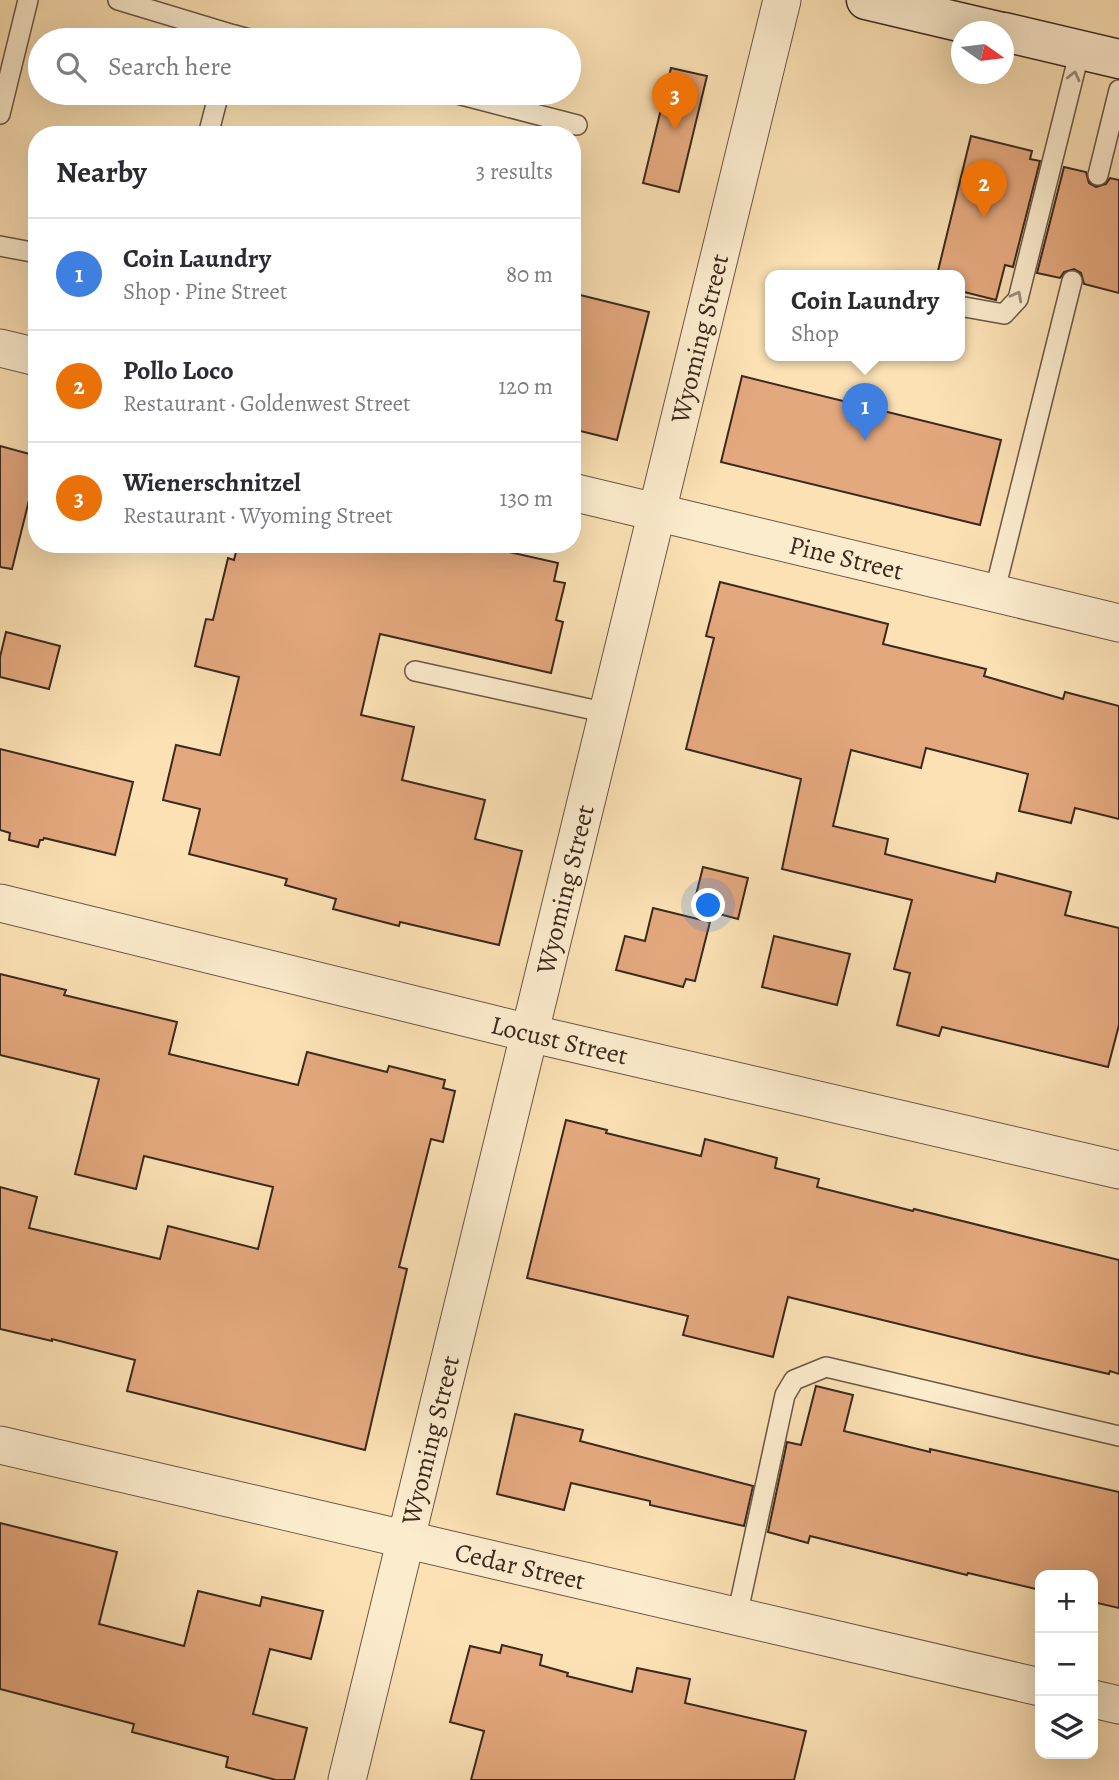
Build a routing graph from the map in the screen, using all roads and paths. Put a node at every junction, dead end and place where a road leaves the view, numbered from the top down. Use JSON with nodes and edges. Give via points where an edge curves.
{"nodes":[{"id":1,"x":27,"y":0,"type":"edge"},
{"id":2,"x":118,"y":0,"type":"edge"},
{"id":3,"x":782,"y":0,"type":"edge"},
{"id":4,"x":866,"y":0,"type":"edge"},
{"id":5,"x":956,"y":21,"type":"edge"},
{"id":6,"x":206,"y":28,"type":"edge"},
{"id":7,"x":1014,"y":35,"type":"edge"},
{"id":8,"x":1080,"y":50,"type":"junction"},
{"id":9,"x":1119,"y":59,"type":"edge"},
{"id":10,"x":1119,"y":90,"type":"edge"},
{"id":11,"x":216,"y":105,"type":"edge"},
{"id":12,"x":500,"y":105,"type":"edge"},
{"id":13,"x":0,"y":114,"type":"edge"},
{"id":14,"x":577,"y":125,"type":"dead end"},
{"id":15,"x":210,"y":126,"type":"edge"},
{"id":16,"x":1098,"y":175,"type":"dead end"},
{"id":17,"x":0,"y":246,"type":"edge"},
{"id":18,"x":28,"y":251,"type":"edge"},
{"id":19,"x":1072,"y":281,"type":"dead end"},
{"id":20,"x":965,"y":307,"type":"edge"},
{"id":21,"x":0,"y":348,"type":"edge"},
{"id":22,"x":28,"y":355,"type":"edge"},
{"id":23,"x":581,"y":494,"type":"edge"},
{"id":24,"x":657,"y":513,"type":"junction"},
{"id":25,"x":994,"y":594,"type":"junction"},
{"id":26,"x":1119,"y":622,"type":"edge"},
{"id":27,"x":415,"y":671,"type":"dead end"},
{"id":28,"x":608,"y":713,"type":"junction"},
{"id":29,"x":0,"y":903,"type":"edge"},
{"id":30,"x":529,"y":1033,"type":"junction"},
{"id":31,"x":1119,"y":1170,"type":"edge"},
{"id":32,"x":1119,"y":1436,"type":"edge"},
{"id":33,"x":0,"y":1445,"type":"edge"},
{"id":34,"x":406,"y":1539,"type":"junction"},
{"id":35,"x":737,"y":1616,"type":"junction"},
{"id":36,"x":1035,"y":1686,"type":"edge"},
{"id":37,"x":1098,"y":1700,"type":"edge"},
{"id":38,"x":1119,"y":1705,"type":"edge"},
{"id":39,"x":347,"y":1780,"type":"edge"}],
"edges":[{"from":1,"to":13,"type":"lane"},
{"from":2,"to":6,"type":"lane"},
{"from":3,"to":24,"type":"street","name":"Wyoming Street"},
{"from":4,"to":5,"type":"main road"},
{"from":7,"to":8,"type":"main road"},
{"from":8,"to":9,"type":"main road"},
{"from":20,"to":8,"type":"lane","one_way":true,"via":[[1004,314],[1018,299]]},
{"from":10,"to":16,"type":"lane"},
{"from":11,"to":15,"type":"lane"},
{"from":12,"to":14,"type":"lane"},
{"from":17,"to":18,"type":"lane"},
{"from":19,"to":25,"type":"lane"},
{"from":21,"to":22,"type":"street"},
{"from":23,"to":24,"type":"street","name":"Pine Street"},
{"from":24,"to":25,"type":"street","name":"Pine Street"},
{"from":24,"to":28,"type":"street","name":"Wyoming Street"},
{"from":25,"to":26,"type":"street","name":"Pine Street"},
{"from":27,"to":28,"type":"lane"},
{"from":28,"to":30,"type":"street","name":"Wyoming Street"},
{"from":29,"to":30,"type":"street","name":"Locust Street"},
{"from":30,"to":31,"type":"street","name":"Locust Street"},
{"from":30,"to":34,"type":"street","name":"Wyoming Street"},
{"from":32,"to":35,"type":"lane","via":[[826,1367],[794,1380],[785,1395]]},
{"from":33,"to":34,"type":"street","name":"Cedar Street"},
{"from":34,"to":35,"type":"street","name":"Cedar Street"},
{"from":34,"to":39,"type":"street","name":"Wyoming Street"},
{"from":35,"to":36,"type":"street","name":"Cedar Street"},
{"from":37,"to":38,"type":"street"}]}
